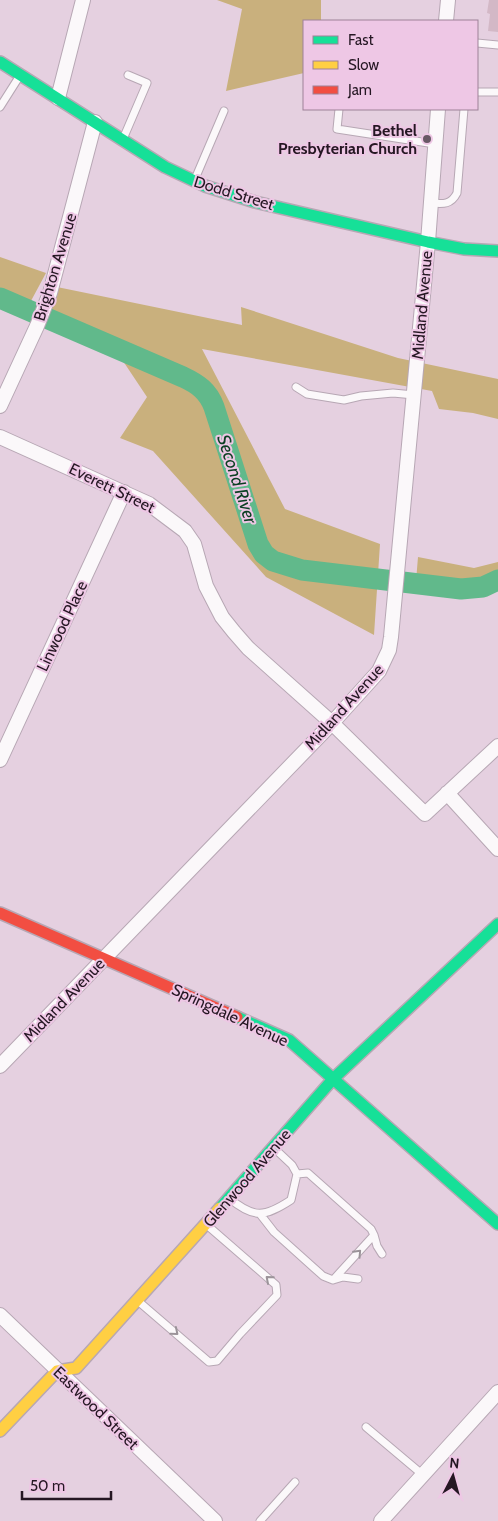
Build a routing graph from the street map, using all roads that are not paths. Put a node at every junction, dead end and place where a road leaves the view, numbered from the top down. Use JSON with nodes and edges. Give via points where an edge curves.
{"nodes":[{"id":1,"x":83,"y":0,"type":"edge"},
{"id":2,"x":448,"y":0,"type":"edge"},
{"id":3,"x":446,"y":20,"type":"edge"},
{"id":4,"x":478,"y":43,"type":"edge"},
{"id":5,"x":498,"y":45,"type":"edge"},
{"id":6,"x":0,"y":62,"type":"edge"},
{"id":7,"x":20,"y":74,"type":"junction"},
{"id":8,"x":128,"y":75,"type":"dead end"},
{"id":9,"x":478,"y":92,"type":"edge"},
{"id":10,"x":498,"y":92,"type":"edge"},
{"id":11,"x":58,"y":98,"type":"junction"},
{"id":12,"x":0,"y":107,"type":"edge"},
{"id":13,"x":339,"y":110,"type":"edge"},
{"id":14,"x":438,"y":110,"type":"edge"},
{"id":15,"x":464,"y":110,"type":"edge"},
{"id":16,"x":224,"y":111,"type":"dead end"},
{"id":17,"x":95,"y":122,"type":"junction"},
{"id":18,"x":123,"y":140,"type":"junction"},
{"id":19,"x":435,"y":144,"type":"junction"},
{"id":20,"x":194,"y":182,"type":"junction"},
{"id":21,"x":431,"y":203,"type":"junction"},
{"id":22,"x":428,"y":242,"type":"junction"},
{"id":23,"x":498,"y":251,"type":"edge"},
{"id":24,"x":296,"y":387,"type":"dead end"},
{"id":25,"x":414,"y":395,"type":"junction"},
{"id":26,"x":0,"y":406,"type":"edge"},
{"id":27,"x":0,"y":437,"type":"edge"},
{"id":28,"x":124,"y":492,"type":"junction"},
{"id":29,"x":332,"y":723,"type":"junction"},
{"id":30,"x":498,"y":746,"type":"edge"},
{"id":31,"x":0,"y":760,"type":"edge"},
{"id":32,"x":447,"y":793,"type":"junction"},
{"id":33,"x":498,"y":848,"type":"edge"},
{"id":34,"x":0,"y":913,"type":"edge"},
{"id":35,"x":498,"y":924,"type":"edge"},
{"id":36,"x":104,"y":959,"type":"junction"},
{"id":37,"x":0,"y":1066,"type":"edge"},
{"id":38,"x":333,"y":1079,"type":"junction"},
{"id":39,"x":273,"y":1148,"type":"junction"},
{"id":40,"x":297,"y":1174,"type":"junction"},
{"id":41,"x":229,"y":1198,"type":"junction"},
{"id":42,"x":260,"y":1214,"type":"junction"},
{"id":43,"x":206,"y":1224,"type":"junction"},
{"id":44,"x":498,"y":1224,"type":"edge"},
{"id":45,"x":374,"y":1235,"type":"junction"},
{"id":46,"x":382,"y":1254,"type":"dead end"},
{"id":47,"x":358,"y":1279,"type":"dead end"},
{"id":48,"x":333,"y":1280,"type":"junction"},
{"id":49,"x":138,"y":1301,"type":"junction"},
{"id":50,"x":0,"y":1315,"type":"edge"},
{"id":51,"x":56,"y":1371,"type":"junction"},
{"id":52,"x":498,"y":1392,"type":"edge"},
{"id":53,"x":366,"y":1427,"type":"dead end"},
{"id":54,"x":0,"y":1431,"type":"edge"},
{"id":55,"x":423,"y":1475,"type":"junction"},
{"id":56,"x":295,"y":1482,"type":"dead end"},
{"id":57,"x":215,"y":1521,"type":"edge"},
{"id":58,"x":260,"y":1521,"type":"edge"},
{"id":59,"x":381,"y":1521,"type":"edge"}],
"edges":[{"from":1,"to":11,"type":"street"},
{"from":2,"to":3,"type":"street"},
{"from":4,"to":5,"type":"lane"},
{"from":6,"to":7,"type":"street","name":"Dodd Street"},
{"from":7,"to":11,"type":"street","name":"Dodd Street"},
{"from":7,"to":12,"type":"lane"},
{"from":8,"to":18,"type":"lane","via":[[147,83]]},
{"from":9,"to":10,"type":"lane"},
{"from":11,"to":17,"type":"street","name":"Dodd Street"},
{"from":13,"to":19,"type":"lane","via":[[337,129]]},
{"from":14,"to":19,"type":"street","name":"Midland Avenue"},
{"from":15,"to":21,"type":"lane","via":[[458,193],[445,204]]},
{"from":16,"to":20,"type":"lane"},
{"from":17,"to":18,"type":"street","name":"Dodd Street"},
{"from":17,"to":26,"type":"street","name":"Brighton Avenue","via":[[45,306]]},
{"from":18,"to":20,"type":"street","name":"Dodd Street"},
{"from":19,"to":21,"type":"street","name":"Midland Avenue"},
{"from":20,"to":22,"type":"street","name":"Dodd Street","via":[[247,200]]},
{"from":21,"to":22,"type":"street","name":"Midland Avenue"},
{"from":22,"to":23,"type":"street","name":"Dodd Street"},
{"from":22,"to":25,"type":"street","name":"Midland Avenue"},
{"from":24,"to":25,"type":"lane","via":[[307,394],[344,400],[393,393]]},
{"from":25,"to":29,"type":"street","name":"Midland Avenue","via":[[391,637],[379,671]]},
{"from":27,"to":28,"type":"street","name":"Everett Street"},
{"from":28,"to":29,"type":"street","name":"Everett Street","via":[[162,512],[186,531],[194,544],[206,586],[222,617],[248,648]]},
{"from":28,"to":31,"type":"street","name":"Linwood Place"},
{"from":29,"to":32,"type":"street","name":"Everett Street","via":[[425,814]]},
{"from":29,"to":36,"type":"street","name":"Midland Avenue"},
{"from":30,"to":32,"type":"street"},
{"from":32,"to":33,"type":"street"},
{"from":34,"to":36,"type":"street","name":"Springdale Avenue"},
{"from":35,"to":38,"type":"street","name":"Glenwood Avenue"},
{"from":36,"to":37,"type":"street","name":"Midland Avenue"},
{"from":36,"to":38,"type":"street","name":"Springdale Avenue","via":[[289,1040]]},
{"from":38,"to":39,"type":"street","name":"Glenwood Avenue"},
{"from":38,"to":44,"type":"street","name":"Springdale Avenue"},
{"from":39,"to":40,"type":"lane"},
{"from":39,"to":41,"type":"street","name":"Glenwood Avenue"},
{"from":40,"to":42,"type":"lane","via":[[291,1200]]},
{"from":40,"to":45,"type":"lane","via":[[308,1173]]},
{"from":41,"to":42,"type":"lane","via":[[243,1210]]},
{"from":41,"to":43,"type":"street","name":"Glenwood Avenue"},
{"from":42,"to":48,"type":"lane","via":[[274,1232],[324,1276]]},
{"from":43,"to":49,"type":"street","name":"Glenwood Avenue"},
{"from":49,"to":43,"type":"lane","one_way":true,"via":[[209,1362],[217,1362],[277,1295],[276,1285]]},
{"from":45,"to":46,"type":"lane"},
{"from":48,"to":45,"type":"lane","one_way":true},
{"from":47,"to":48,"type":"lane","via":[[344,1277]]},
{"from":49,"to":51,"type":"street","name":"Glenwood Avenue","via":[[76,1368]]},
{"from":50,"to":51,"type":"street","name":"Eastwood Street"},
{"from":51,"to":54,"type":"street"},
{"from":51,"to":57,"type":"street","name":"Eastwood Street"},
{"from":52,"to":55,"type":"street"},
{"from":53,"to":55,"type":"lane"},
{"from":55,"to":59,"type":"street"},
{"from":56,"to":58,"type":"lane"}]}
